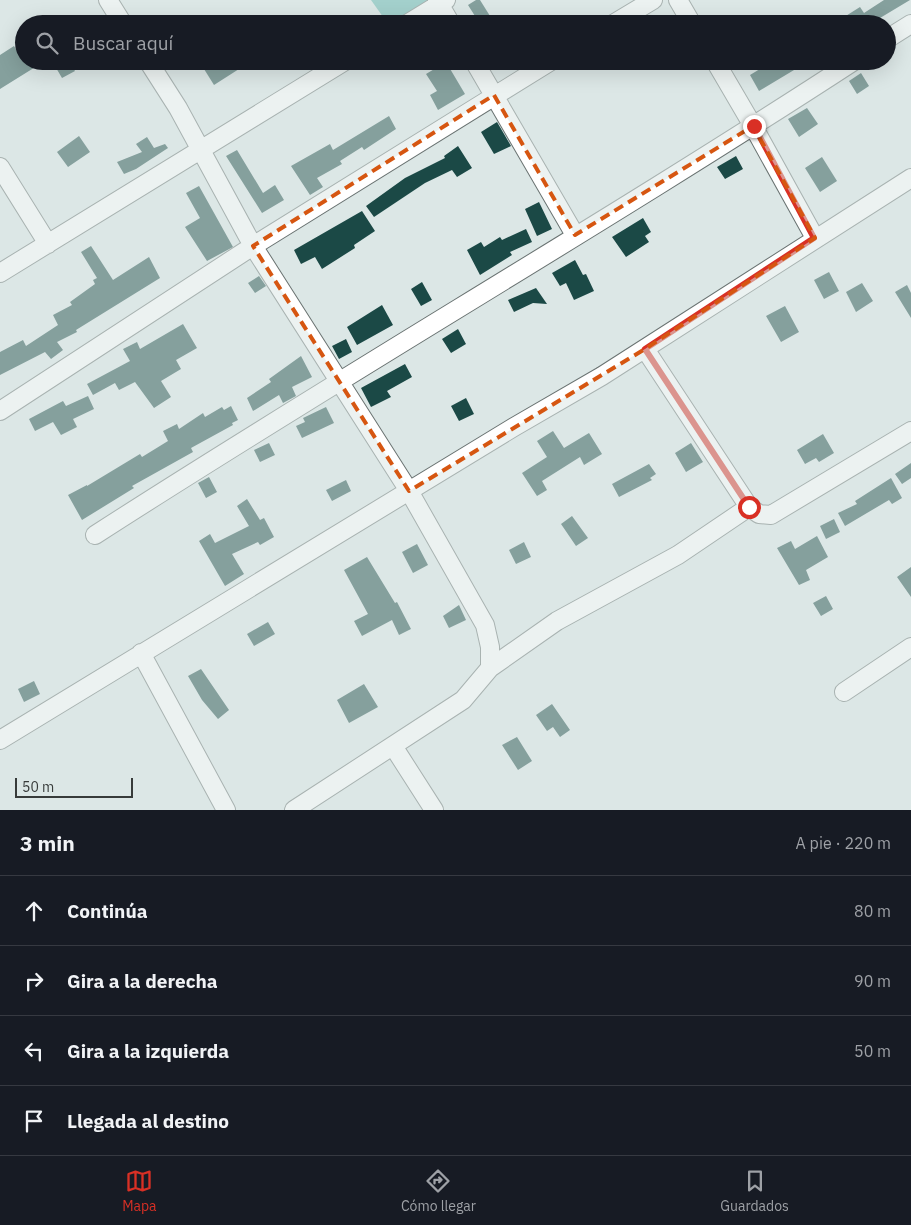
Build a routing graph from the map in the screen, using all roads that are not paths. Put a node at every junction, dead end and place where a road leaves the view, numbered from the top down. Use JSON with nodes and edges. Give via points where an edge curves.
{"nodes":[{"id":1,"x":108,"y":0,"type":"edge"},
{"id":2,"x":653,"y":0,"type":"edge"},
{"id":3,"x":678,"y":0,"type":"edge"},
{"id":4,"x":441,"y":1,"type":"edge"},
{"id":5,"x":118,"y":15,"type":"edge"},
{"id":6,"x":420,"y":15,"type":"edge"},
{"id":7,"x":448,"y":15,"type":"edge"},
{"id":8,"x":628,"y":15,"type":"edge"},
{"id":9,"x":687,"y":15,"type":"edge"},
{"id":10,"x":911,"y":24,"type":"edge"},
{"id":11,"x":896,"y":34,"type":"edge"},
{"id":12,"x":154,"y":70,"type":"edge"},
{"id":13,"x":330,"y":70,"type":"edge"},
{"id":14,"x":479,"y":70,"type":"edge"},
{"id":15,"x":536,"y":70,"type":"edge"},
{"id":16,"x":720,"y":70,"type":"edge"},
{"id":17,"x":840,"y":70,"type":"edge"},
{"id":18,"x":494,"y":96,"type":"junction"},
{"id":19,"x":754,"y":126,"type":"junction"},
{"id":20,"x":199,"y":150,"type":"junction"},
{"id":21,"x":0,"y":167,"type":"edge"},
{"id":22,"x":911,"y":178,"type":"edge"},
{"id":23,"x":575,"y":235,"type":"junction"},
{"id":24,"x":814,"y":238,"type":"junction"},
{"id":25,"x":48,"y":244,"type":"junction"},
{"id":26,"x":253,"y":246,"type":"junction"},
{"id":27,"x":0,"y":273,"type":"edge"},
{"id":28,"x":645,"y":349,"type":"junction"},
{"id":29,"x":339,"y":380,"type":"junction"},
{"id":30,"x":0,"y":411,"type":"edge"},
{"id":31,"x":911,"y":431,"type":"edge"},
{"id":32,"x":409,"y":491,"type":"junction"},
{"id":33,"x":749,"y":507,"type":"junction"},
{"id":34,"x":95,"y":535,"type":"dead end"},
{"id":35,"x":911,"y":647,"type":"edge"},
{"id":36,"x":141,"y":653,"type":"junction"},
{"id":37,"x":490,"y":668,"type":"junction"},
{"id":38,"x":844,"y":692,"type":"dead end"},
{"id":39,"x":0,"y":740,"type":"edge"},
{"id":40,"x":393,"y":746,"type":"junction"},
{"id":41,"x":226,"y":810,"type":"edge"},
{"id":42,"x":294,"y":810,"type":"edge"},
{"id":43,"x":434,"y":810,"type":"edge"}],
"edges":[{"from":1,"to":5,"type":"street"},
{"from":2,"to":8,"type":"street"},
{"from":3,"to":9,"type":"street"},
{"from":4,"to":6,"type":"street"},
{"from":4,"to":7,"type":"street"},
{"from":10,"to":11,"type":"street"},
{"from":12,"to":20,"type":"street"},
{"from":13,"to":20,"type":"street"},
{"from":14,"to":18,"type":"street"},
{"from":15,"to":18,"type":"street"},
{"from":16,"to":19,"type":"street"},
{"from":17,"to":19,"type":"street"},
{"from":18,"to":23,"type":"street"},
{"from":18,"to":26,"type":"street"},
{"from":19,"to":23,"type":"street"},
{"from":19,"to":24,"type":"street"},
{"from":20,"to":25,"type":"street"},
{"from":20,"to":26,"type":"street"},
{"from":21,"to":25,"type":"street"},
{"from":22,"to":24,"type":"street"},
{"from":23,"to":29,"type":"street"},
{"from":24,"to":28,"type":"street"},
{"from":25,"to":27,"type":"street"},
{"from":26,"to":29,"type":"street"},
{"from":26,"to":30,"type":"street"},
{"from":28,"to":32,"type":"street"},
{"from":28,"to":33,"type":"street"},
{"from":29,"to":32,"type":"street"},
{"from":29,"to":34,"type":"street"},
{"from":31,"to":33,"type":"street","via":[[771,515],[759,514]]},
{"from":32,"to":36,"type":"street"},
{"from":32,"to":37,"type":"street","via":[[485,625]]},
{"from":33,"to":37,"type":"street","via":[[678,555],[557,621]]},
{"from":35,"to":38,"type":"street"},
{"from":36,"to":39,"type":"street"},
{"from":36,"to":41,"type":"street"},
{"from":37,"to":40,"type":"street","via":[[463,700]]},
{"from":40,"to":42,"type":"street"},
{"from":40,"to":43,"type":"street"}]}
